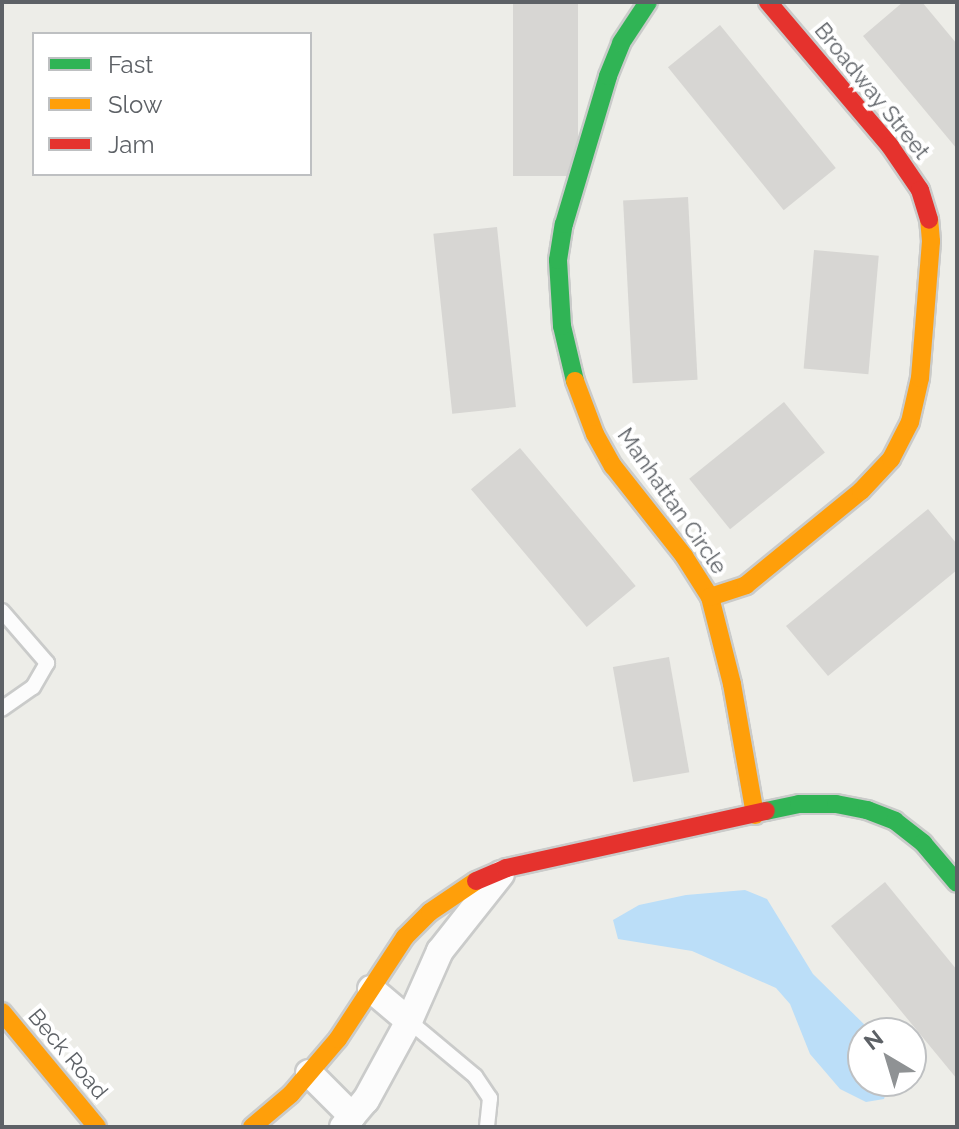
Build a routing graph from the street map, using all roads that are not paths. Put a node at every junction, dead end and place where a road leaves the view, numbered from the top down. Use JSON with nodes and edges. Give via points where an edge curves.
{"nodes":[{"id":1,"x":648,"y":2,"type":"edge"},
{"id":2,"x":768,"y":2,"type":"edge"},
{"id":3,"x":710,"y":597,"type":"junction"},
{"id":4,"x":2,"y":611,"type":"edge"},
{"id":5,"x":2,"y":709,"type":"edge"},
{"id":6,"x":755,"y":815,"type":"junction"},
{"id":7,"x":506,"y":868,"type":"junction"},
{"id":8,"x":957,"y":883,"type":"edge"},
{"id":9,"x":371,"y":989,"type":"junction"},
{"id":10,"x":2,"y":1012,"type":"edge"},
{"id":11,"x":409,"y":1021,"type":"junction"},
{"id":12,"x":309,"y":1073,"type":"junction"},
{"id":13,"x":348,"y":1122,"type":"edge"},
{"id":14,"x":97,"y":1127,"type":"edge"},
{"id":15,"x":252,"y":1127,"type":"edge"},
{"id":16,"x":487,"y":1127,"type":"edge"}],
"edges":[{"from":1,"to":3,"type":"street","name":"Manhattan Circle","via":[[621,43],[608,76],[564,224],[558,260],[562,326],[576,386],[613,466]]},
{"from":2,"to":3,"type":"street","name":"Broadway Street","via":[[890,146],[920,190],[931,241],[920,378],[910,422],[891,459],[861,491],[746,585]]},
{"from":3,"to":6,"type":"street","name":"Manhattan Circle"},
{"from":4,"to":5,"type":"lane","via":[[47,663],[33,687]]},
{"from":6,"to":7,"type":"street"},
{"from":6,"to":8,"type":"street","via":[[799,804],[867,810],[895,821],[923,843]]},
{"from":7,"to":9,"type":"street","via":[[465,885],[430,912],[405,937]]},
{"from":7,"to":11,"type":"street","via":[[440,951]]},
{"from":9,"to":11,"type":"street"},
{"from":9,"to":12,"type":"street"},
{"from":10,"to":14,"type":"street","name":"Beck Road"},
{"from":11,"to":13,"type":"street","via":[[366,1100]]},
{"from":11,"to":16,"type":"lane","via":[[475,1076],[490,1098]]},
{"from":12,"to":13,"type":"street"},
{"from":12,"to":15,"type":"street"}]}
